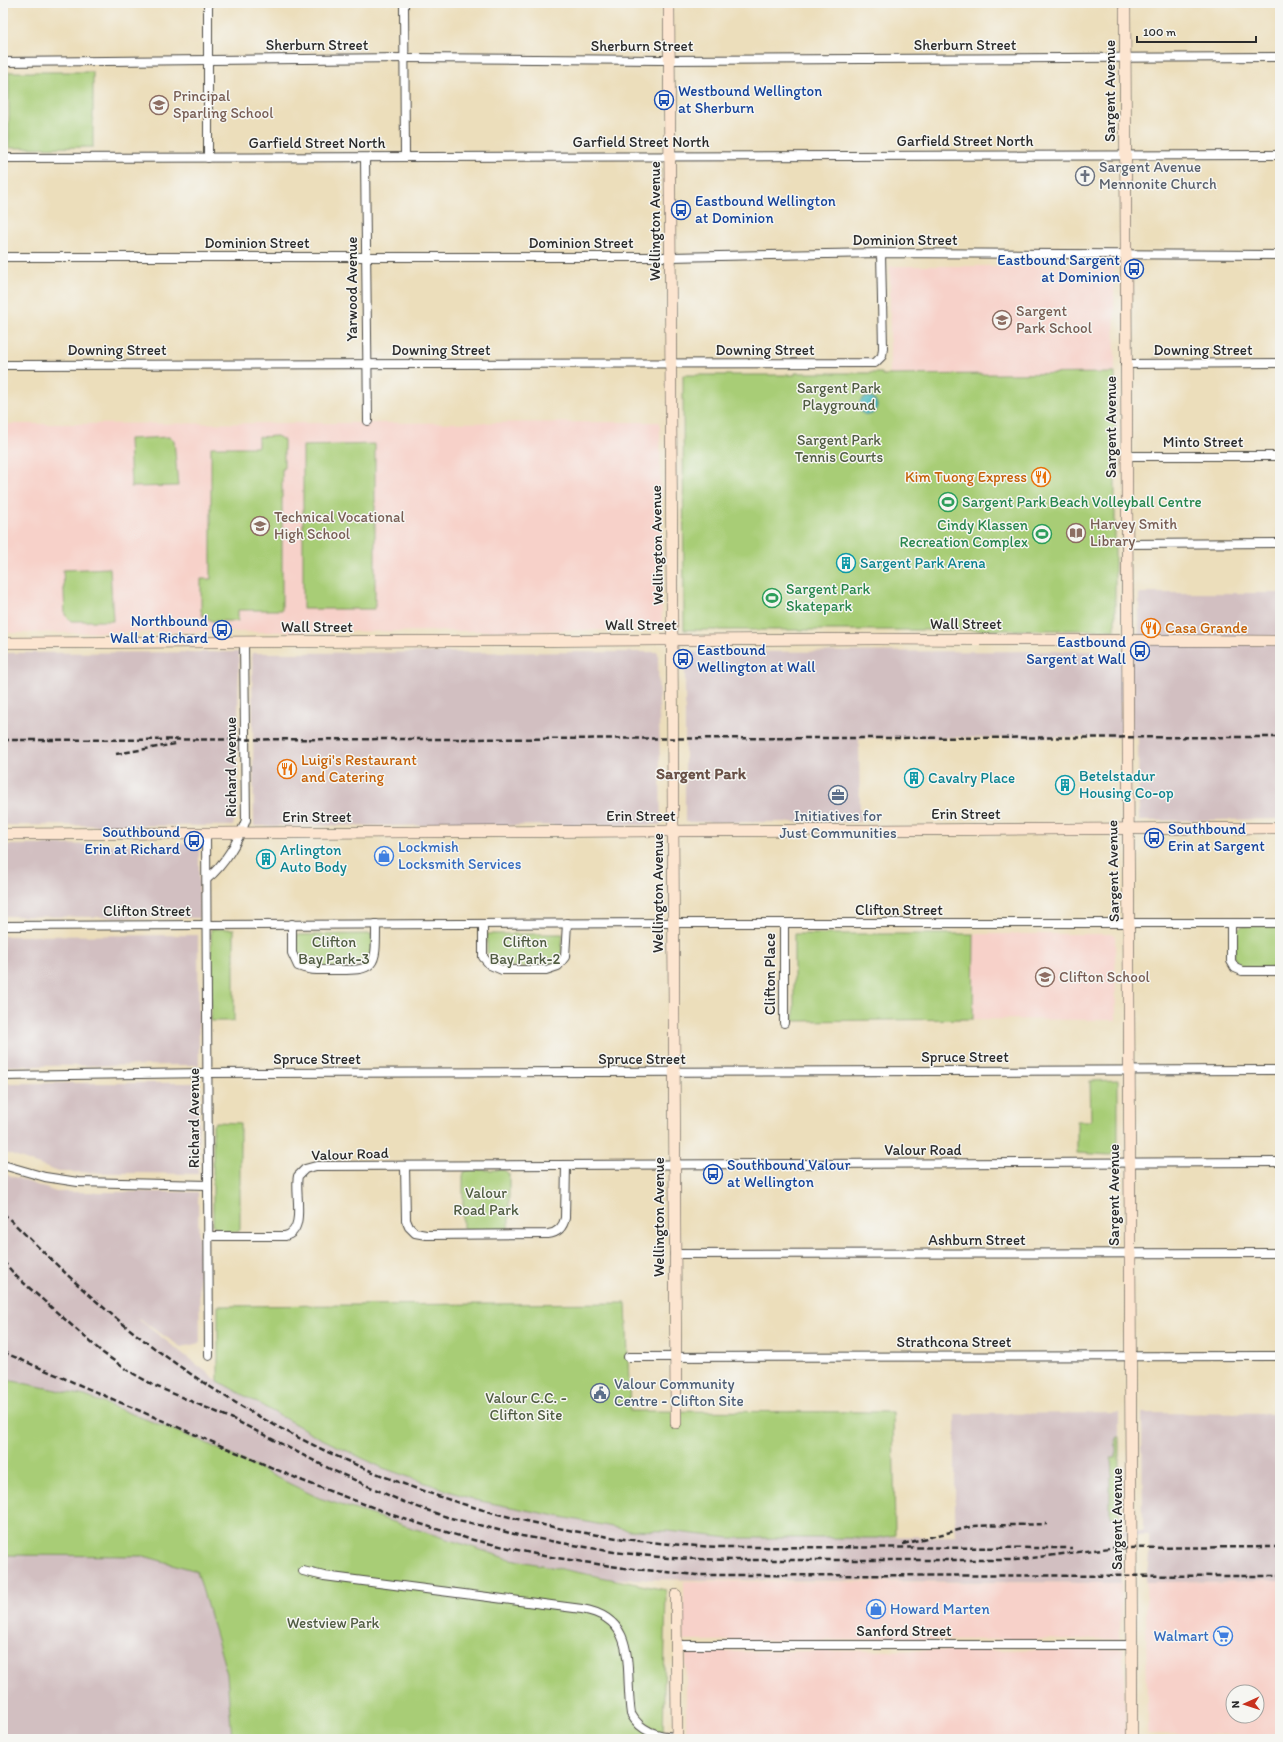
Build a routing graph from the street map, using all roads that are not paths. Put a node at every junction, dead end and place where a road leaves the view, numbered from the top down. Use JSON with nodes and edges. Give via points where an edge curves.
{"nodes":[{"id":1,"x":208,"y":3,"type":"edge"},
{"id":2,"x":404,"y":3,"type":"edge"},
{"id":3,"x":669,"y":3,"type":"edge"},
{"id":4,"x":1125,"y":3,"type":"edge"},
{"id":5,"x":1280,"y":57,"type":"edge"},
{"id":6,"x":405,"y":58,"type":"junction"},
{"id":7,"x":1125,"y":58,"type":"junction"},
{"id":8,"x":208,"y":60,"type":"junction"},
{"id":9,"x":669,"y":60,"type":"junction"},
{"id":10,"x":3,"y":62,"type":"edge"},
{"id":11,"x":1280,"y":154,"type":"edge"},
{"id":12,"x":1125,"y":155,"type":"junction"},
{"id":13,"x":405,"y":156,"type":"junction"},
{"id":14,"x":670,"y":156,"type":"junction"},
{"id":15,"x":3,"y":158,"type":"edge"},
{"id":16,"x":208,"y":158,"type":"junction"},
{"id":17,"x":365,"y":158,"type":"junction"},
{"id":18,"x":882,"y":254,"type":"junction"},
{"id":19,"x":1125,"y":255,"type":"junction"},
{"id":20,"x":1280,"y":255,"type":"edge"},
{"id":21,"x":670,"y":256,"type":"junction"},
{"id":22,"x":3,"y":257,"type":"edge"},
{"id":23,"x":366,"y":257,"type":"junction"},
{"id":24,"x":1280,"y":363,"type":"edge"},
{"id":25,"x":367,"y":364,"type":"junction"},
{"id":26,"x":670,"y":364,"type":"junction"},
{"id":27,"x":1125,"y":364,"type":"junction"},
{"id":28,"x":3,"y":365,"type":"edge"},
{"id":29,"x":368,"y":421,"type":"dead end"},
{"id":30,"x":1126,"y":456,"type":"junction"},
{"id":31,"x":1280,"y":456,"type":"edge"},
{"id":32,"x":1280,"y":543,"type":"edge"},
{"id":33,"x":1126,"y":544,"type":"junction"},
{"id":34,"x":673,"y":640,"type":"junction"},
{"id":35,"x":1280,"y":640,"type":"edge"},
{"id":36,"x":1127,"y":641,"type":"junction"},
{"id":37,"x":3,"y":643,"type":"edge"},
{"id":38,"x":244,"y":643,"type":"junction"},
{"id":39,"x":1280,"y":828,"type":"edge"},
{"id":40,"x":1128,"y":829,"type":"junction"},
{"id":41,"x":673,"y":831,"type":"junction"},
{"id":42,"x":206,"y":832,"type":"junction"},
{"id":43,"x":241,"y":833,"type":"junction"},
{"id":44,"x":3,"y":834,"type":"edge"},
{"id":45,"x":206,"y":879,"type":"junction"},
{"id":46,"x":567,"y":923,"type":"junction"},
{"id":47,"x":673,"y":923,"type":"junction"},
{"id":48,"x":1129,"y":923,"type":"junction"},
{"id":49,"x":1231,"y":923,"type":"junction"},
{"id":50,"x":1280,"y":923,"type":"edge"},
{"id":51,"x":207,"y":924,"type":"junction"},
{"id":52,"x":292,"y":924,"type":"junction"},
{"id":53,"x":376,"y":924,"type":"junction"},
{"id":54,"x":483,"y":924,"type":"junction"},
{"id":55,"x":784,"y":924,"type":"junction"},
{"id":56,"x":3,"y":926,"type":"edge"},
{"id":57,"x":1280,"y":971,"type":"edge"},
{"id":58,"x":784,"y":1023,"type":"dead end"},
{"id":59,"x":1280,"y":1070,"type":"edge"},
{"id":60,"x":1129,"y":1071,"type":"junction"},
{"id":61,"x":208,"y":1073,"type":"junction"},
{"id":62,"x":673,"y":1073,"type":"junction"},
{"id":63,"x":3,"y":1076,"type":"edge"},
{"id":64,"x":1280,"y":1162,"type":"edge"},
{"id":65,"x":1130,"y":1163,"type":"junction"},
{"id":66,"x":3,"y":1165,"type":"edge"},
{"id":67,"x":566,"y":1165,"type":"junction"},
{"id":68,"x":406,"y":1166,"type":"junction"},
{"id":69,"x":674,"y":1166,"type":"junction"},
{"id":70,"x":208,"y":1185,"type":"junction"},
{"id":71,"x":208,"y":1236,"type":"junction"},
{"id":72,"x":1280,"y":1253,"type":"edge"},
{"id":73,"x":674,"y":1254,"type":"junction"},
{"id":74,"x":1130,"y":1254,"type":"junction"},
{"id":75,"x":209,"y":1356,"type":"dead end"},
{"id":76,"x":1131,"y":1356,"type":"junction"},
{"id":77,"x":1280,"y":1356,"type":"edge"},
{"id":78,"x":628,"y":1357,"type":"dead end"},
{"id":79,"x":675,"y":1357,"type":"junction"},
{"id":80,"x":676,"y":1423,"type":"dead end"},
{"id":81,"x":303,"y":1571,"type":"dead end"},
{"id":82,"x":676,"y":1595,"type":"dead end"},
{"id":83,"x":1131,"y":1645,"type":"junction"},
{"id":84,"x":677,"y":1646,"type":"junction"},
{"id":85,"x":677,"y":1738,"type":"edge"},
{"id":86,"x":1132,"y":1739,"type":"edge"}],
"edges":[{"from":1,"to":8,"type":"street"},
{"from":2,"to":6,"type":"street"},
{"from":3,"to":9,"type":"main road","name":"Wellington Avenue"},
{"from":4,"to":7,"type":"main road","name":"Sargent Avenue"},
{"from":5,"to":7,"type":"street","name":"Sherburn Street"},
{"from":6,"to":8,"type":"street","name":"Sherburn Street"},
{"from":6,"to":9,"type":"street","name":"Sherburn Street"},
{"from":6,"to":13,"type":"street"},
{"from":7,"to":9,"type":"street","name":"Sherburn Street"},
{"from":7,"to":12,"type":"main road","name":"Sargent Avenue"},
{"from":8,"to":10,"type":"street","name":"Sherburn Street"},
{"from":8,"to":16,"type":"street"},
{"from":9,"to":14,"type":"main road","name":"Wellington Avenue"},
{"from":11,"to":12,"type":"street","name":"Garfield Street North"},
{"from":12,"to":14,"type":"street","name":"Garfield Street North"},
{"from":12,"to":19,"type":"main road","name":"Sargent Avenue"},
{"from":13,"to":14,"type":"street","name":"Garfield Street North"},
{"from":13,"to":17,"type":"street","name":"Garfield Street North"},
{"from":14,"to":21,"type":"main road","name":"Wellington Avenue"},
{"from":15,"to":16,"type":"street","name":"Garfield Street North"},
{"from":16,"to":17,"type":"street","name":"Garfield Street North"},
{"from":17,"to":23,"type":"street","name":"Yarwood Avenue"},
{"from":18,"to":19,"type":"street","name":"Dominion Street"},
{"from":18,"to":21,"type":"street","name":"Dominion Street"},
{"from":18,"to":26,"type":"street","name":"Downing Street","via":[[883,348],[879,361],[870,364]]},
{"from":19,"to":20,"type":"street","name":"Dominion Street"},
{"from":19,"to":27,"type":"main road","name":"Sargent Avenue"},
{"from":21,"to":23,"type":"street","name":"Dominion Street"},
{"from":21,"to":26,"type":"main road","name":"Wellington Avenue"},
{"from":22,"to":23,"type":"street","name":"Dominion Street"},
{"from":23,"to":25,"type":"street","name":"Yarwood Avenue"},
{"from":24,"to":27,"type":"street","name":"Downing Street"},
{"from":25,"to":26,"type":"street","name":"Downing Street"},
{"from":25,"to":28,"type":"street","name":"Downing Street"},
{"from":25,"to":29,"type":"street","name":"Yarwood Avenue"},
{"from":26,"to":34,"type":"main road","name":"Wellington Avenue"},
{"from":27,"to":30,"type":"main road","name":"Sargent Avenue"},
{"from":30,"to":31,"type":"street","name":"Minto Street"},
{"from":30,"to":33,"type":"main road","name":"Sargent Avenue"},
{"from":32,"to":33,"type":"street"},
{"from":33,"to":36,"type":"main road","name":"Sargent Avenue"},
{"from":34,"to":36,"type":"main road","name":"Wall Street"},
{"from":34,"to":38,"type":"main road","name":"Wall Street"},
{"from":34,"to":41,"type":"main road","name":"Wellington Avenue"},
{"from":35,"to":36,"type":"main road","name":"Wall Street"},
{"from":36,"to":40,"type":"main road","name":"Sargent Avenue"},
{"from":37,"to":38,"type":"main road","name":"Wall Street"},
{"from":38,"to":43,"type":"street","name":"Richard Avenue","via":[[246,820]]},
{"from":39,"to":40,"type":"main road","name":"Erin Street"},
{"from":40,"to":41,"type":"main road","name":"Erin Street"},
{"from":40,"to":48,"type":"main road","name":"Sargent Avenue"},
{"from":41,"to":43,"type":"main road","name":"Erin Street"},
{"from":41,"to":47,"type":"main road","name":"Wellington Avenue"},
{"from":42,"to":43,"type":"main road","name":"Erin Street"},
{"from":42,"to":44,"type":"main road","name":"Erin Street"},
{"from":42,"to":45,"type":"street","name":"Richard Avenue"},
{"from":43,"to":45,"type":"street","name":"Richard Avenue","via":[[215,872]]},
{"from":45,"to":51,"type":"street","name":"Richard Avenue"},
{"from":46,"to":47,"type":"street","name":"Clifton Street"},
{"from":46,"to":54,"type":"street","name":"Clifton Street"},
{"from":46,"to":54,"type":"street","via":[[565,956],[558,966],[546,970],[502,970],[490,965],[483,956]]},
{"from":47,"to":55,"type":"street","name":"Clifton Street"},
{"from":47,"to":62,"type":"main road","name":"Wellington Avenue"},
{"from":48,"to":49,"type":"street","name":"Clifton Street"},
{"from":48,"to":55,"type":"street","name":"Clifton Street"},
{"from":48,"to":60,"type":"main road","name":"Sargent Avenue"},
{"from":49,"to":50,"type":"street","name":"Clifton Street"},
{"from":49,"to":57,"type":"street","via":[[1231,961],[1235,968],[1242,971]]},
{"from":51,"to":52,"type":"street","name":"Clifton Street"},
{"from":51,"to":56,"type":"street","name":"Clifton Street"},
{"from":51,"to":61,"type":"street","name":"Richard Avenue"},
{"from":52,"to":53,"type":"street","name":"Clifton Street"},
{"from":52,"to":53,"type":"street","via":[[292,953],[298,966],[311,970],[365,968],[374,960]]},
{"from":53,"to":54,"type":"street","name":"Clifton Street"},
{"from":55,"to":58,"type":"street","name":"Clifton Place"},
{"from":59,"to":60,"type":"street","name":"Spruce Street"},
{"from":60,"to":62,"type":"street","name":"Spruce Street"},
{"from":60,"to":65,"type":"main road","name":"Sargent Avenue"},
{"from":61,"to":62,"type":"street","name":"Spruce Street"},
{"from":61,"to":63,"type":"street","name":"Spruce Street"},
{"from":61,"to":70,"type":"street","name":"Richard Avenue"},
{"from":62,"to":69,"type":"main road","name":"Wellington Avenue"},
{"from":64,"to":65,"type":"street","name":"Valour Road"},
{"from":65,"to":69,"type":"street","name":"Valour Road"},
{"from":65,"to":74,"type":"main road","name":"Sargent Avenue"},
{"from":66,"to":70,"type":"street","via":[[45,1177],[78,1182]]},
{"from":67,"to":68,"type":"street","name":"Valour Road"},
{"from":67,"to":68,"type":"street","name":"Valour Road","via":[[565,1218],[557,1232],[460,1235],[422,1235],[411,1229],[406,1220]]},
{"from":67,"to":69,"type":"street","name":"Valour Road"},
{"from":68,"to":71,"type":"street","name":"Valour Road","via":[[310,1167],[298,1176],[297,1223],[290,1234]]},
{"from":69,"to":73,"type":"main road","name":"Wellington Avenue"},
{"from":70,"to":71,"type":"street","name":"Richard Avenue"},
{"from":71,"to":75,"type":"street","name":"Richard Avenue"},
{"from":72,"to":74,"type":"street","name":"Ashburn Street"},
{"from":73,"to":74,"type":"street","name":"Ashburn Street"},
{"from":73,"to":79,"type":"main road","name":"Wellington Avenue"},
{"from":74,"to":76,"type":"main road","name":"Sargent Avenue"},
{"from":76,"to":77,"type":"street","name":"Strathcona Street"},
{"from":76,"to":79,"type":"street","name":"Strathcona Street"},
{"from":76,"to":83,"type":"main road","name":"Sargent Avenue"},
{"from":78,"to":79,"type":"street","name":"Strathcona Street"},
{"from":79,"to":80,"type":"main road","name":"Wellington Avenue"},
{"from":81,"to":85,"type":"street","via":[[324,1576],[582,1609],[603,1615],[614,1622],[626,1648],[633,1718],[654,1734]]},
{"from":82,"to":84,"type":"main road"},
{"from":83,"to":84,"type":"street","name":"Sanford Street"},
{"from":83,"to":86,"type":"main road","name":"Sargent Avenue"},
{"from":84,"to":85,"type":"main road"}]}
